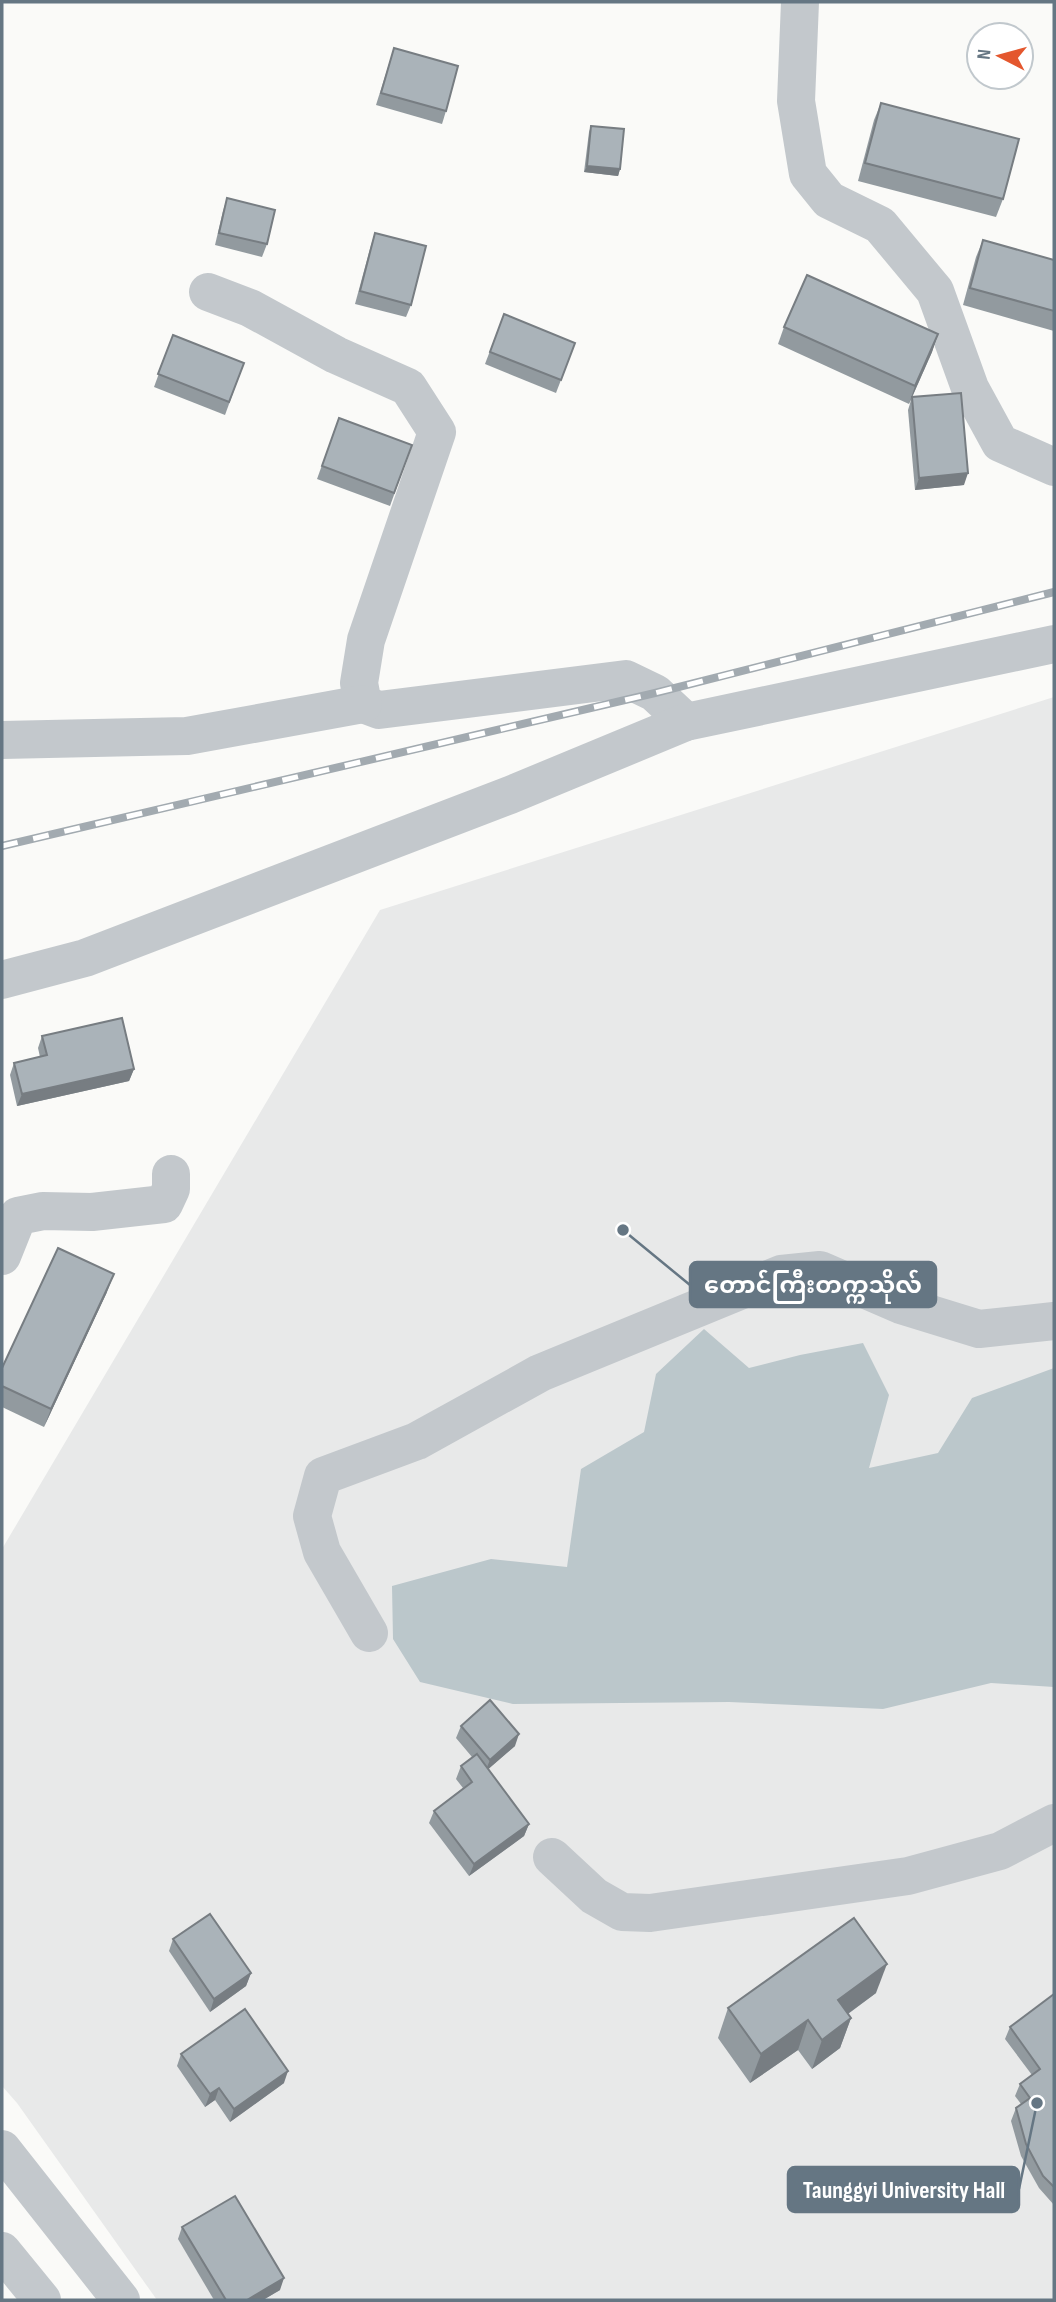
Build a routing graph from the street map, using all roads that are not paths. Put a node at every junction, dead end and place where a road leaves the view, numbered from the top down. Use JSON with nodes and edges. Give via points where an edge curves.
{"nodes":[{"id":1,"x":800,"y":2,"type":"edge"},
{"id":2,"x":208,"y":292,"type":"dead end"},
{"id":3,"x":1054,"y":467,"type":"edge"},
{"id":4,"x":1054,"y":644,"type":"edge"},
{"id":5,"x":363,"y":704,"type":"junction"},
{"id":6,"x":686,"y":722,"type":"junction"},
{"id":7,"x":2,"y":740,"type":"edge"},
{"id":8,"x":2,"y":980,"type":"edge"},
{"id":9,"x":172,"y":1174,"type":"dead end"},
{"id":10,"x":2,"y":1256,"type":"edge"},
{"id":11,"x":1054,"y":1321,"type":"edge"},
{"id":12,"x":369,"y":1633,"type":"dead end"},
{"id":13,"x":1054,"y":1823,"type":"edge"},
{"id":14,"x":552,"y":1857,"type":"dead end"},
{"id":15,"x":2,"y":2148,"type":"edge"},
{"id":16,"x":2,"y":2251,"type":"edge"},
{"id":17,"x":42,"y":2300,"type":"edge"},
{"id":18,"x":121,"y":2300,"type":"edge"}],
"edges":[{"from":1,"to":3,"type":"street","via":[[796,101],[808,174],[829,200],[880,225],[935,291],[970,388],[1000,443]]},
{"from":2,"to":5,"type":"street","via":[[250,308],[408,387],[437,432],[366,640],[359,683]]},
{"from":4,"to":6,"type":"street"},
{"from":5,"to":6,"type":"street","via":[[379,710],[626,679],[655,693]]},
{"from":5,"to":7,"type":"street","via":[[187,736]]},
{"from":6,"to":8,"type":"street","via":[[498,800],[85,958]]},
{"from":9,"to":10,"type":"street","via":[[164,1204],[18,1216]]},
{"from":11,"to":12,"type":"street","via":[[979,1329],[901,1305],[820,1270],[780,1274],[540,1373],[417,1441],[323,1476],[312,1516],[322,1552]]},
{"from":13,"to":14,"type":"street","via":[[1000,1851],[908,1876],[650,1913],[622,1912],[594,1896]]},
{"from":15,"to":18,"type":"street"},
{"from":16,"to":17,"type":"street"}]}
